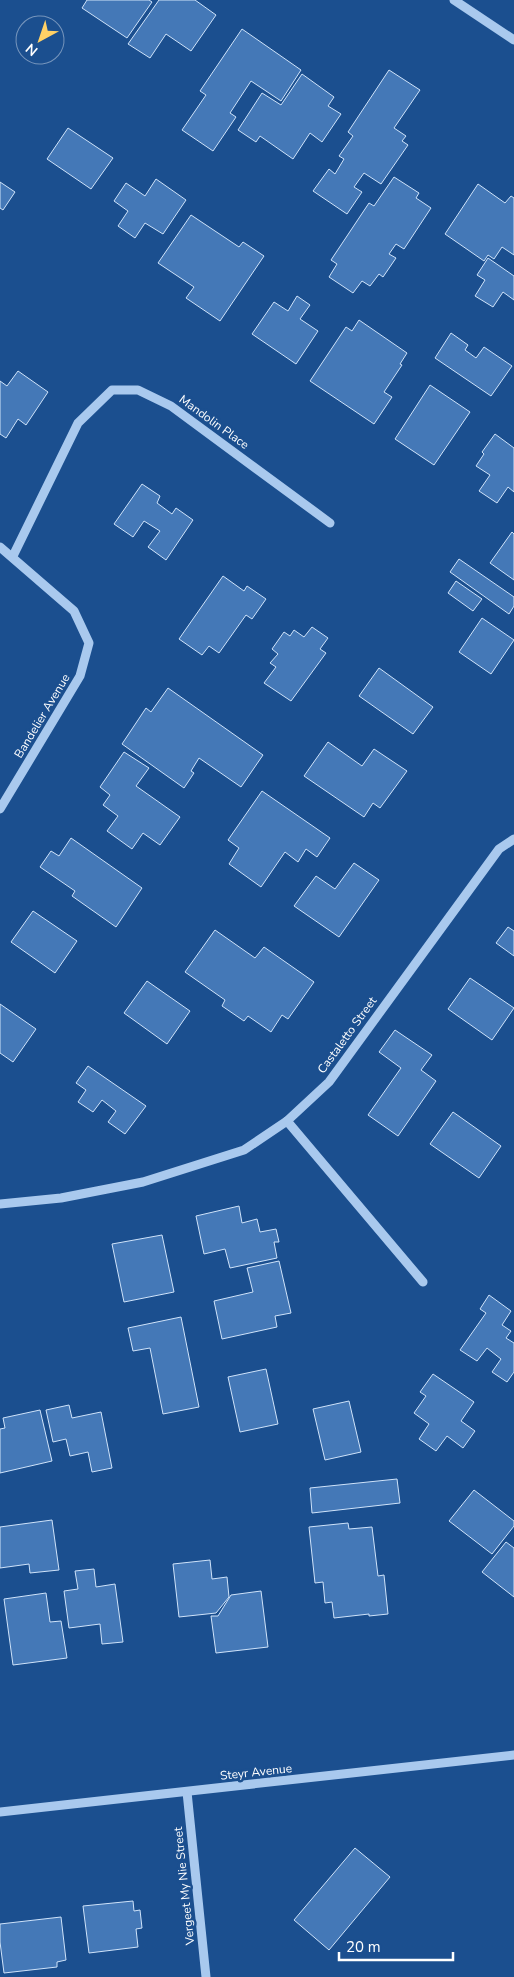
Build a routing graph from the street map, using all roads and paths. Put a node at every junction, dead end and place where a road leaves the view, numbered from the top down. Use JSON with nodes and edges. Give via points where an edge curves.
{"nodes":[{"id":1,"x":454,"y":0,"type":"edge"},
{"id":2,"x":514,"y":40,"type":"edge"},
{"id":3,"x":330,"y":523,"type":"dead end"},
{"id":4,"x":0,"y":547,"type":"edge"},
{"id":5,"x":13,"y":556,"type":"junction"},
{"id":6,"x":0,"y":809,"type":"edge"},
{"id":7,"x":514,"y":839,"type":"edge"},
{"id":8,"x":287,"y":1121,"type":"junction"},
{"id":9,"x":0,"y":1204,"type":"edge"},
{"id":10,"x":423,"y":1282,"type":"dead end"},
{"id":11,"x":514,"y":1755,"type":"edge"},
{"id":12,"x":187,"y":1792,"type":"junction"},
{"id":13,"x":0,"y":1812,"type":"edge"},
{"id":14,"x":206,"y":1977,"type":"edge"}],
"edges":[{"from":1,"to":2,"type":"street"},
{"from":3,"to":5,"type":"street","name":"Mandolin Place","via":[[171,406],[138,390],[112,390],[78,423]]},
{"from":4,"to":5,"type":"street","name":"Bandelier Avenue"},
{"from":5,"to":6,"type":"street","name":"Bandelier Avenue","via":[[74,611],[89,643],[80,676]]},
{"from":7,"to":8,"type":"street","name":"Castaletto Street","via":[[499,849],[329,1082]]},
{"from":8,"to":9,"type":"street","name":"Castaletto Street","via":[[244,1150],[143,1182],[61,1198]]},
{"from":8,"to":10,"type":"street"},
{"from":11,"to":12,"type":"street","name":"Steyr Avenue"},
{"from":12,"to":13,"type":"street","name":"Steyr Avenue"},
{"from":12,"to":14,"type":"street","name":"Vergeet My Nie Street"}]}
